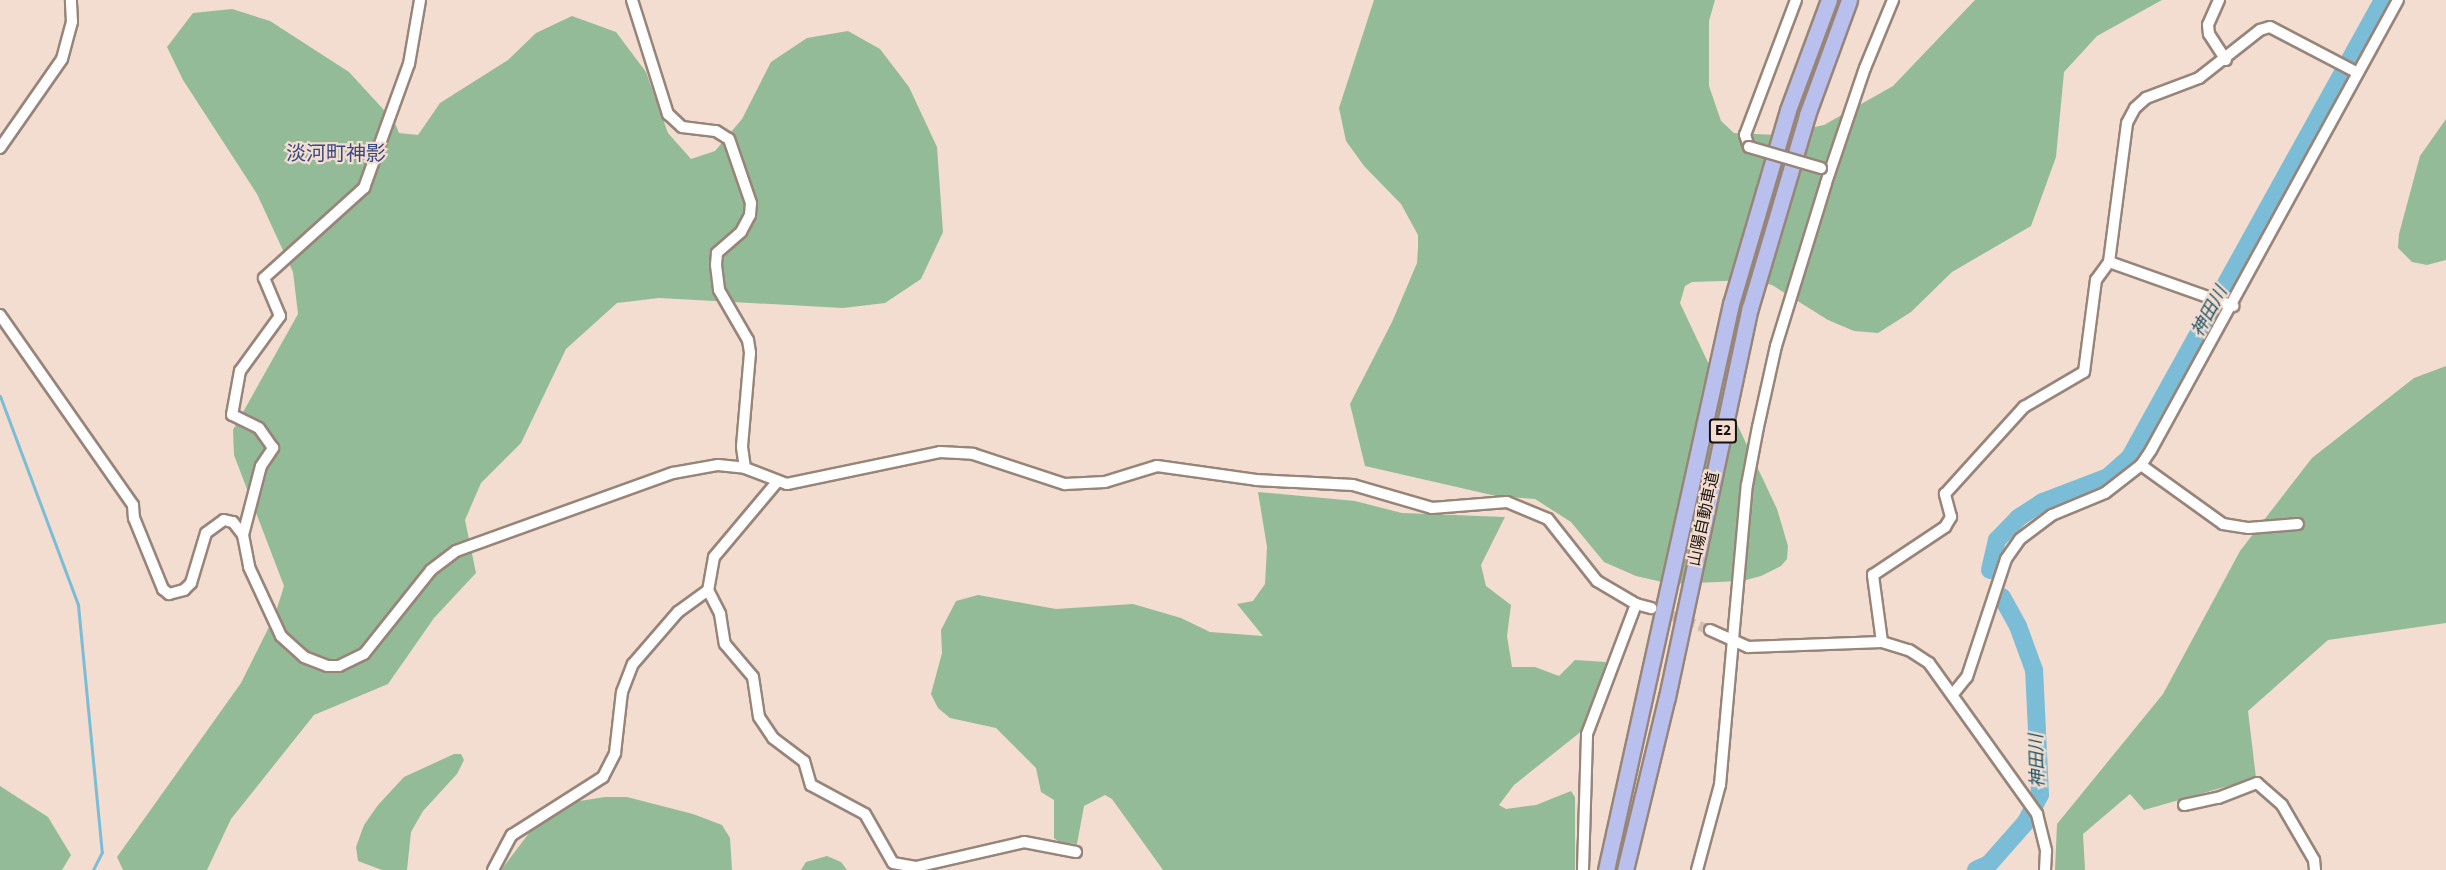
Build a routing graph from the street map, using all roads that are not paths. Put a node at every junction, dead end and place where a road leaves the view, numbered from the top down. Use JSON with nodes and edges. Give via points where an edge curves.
{"nodes":[{"id":1,"x":71,"y":0,"type":"edge"},
{"id":2,"x":420,"y":0,"type":"edge"},
{"id":3,"x":632,"y":0,"type":"edge"},
{"id":4,"x":1796,"y":0,"type":"edge"},
{"id":5,"x":1829,"y":0,"type":"edge"},
{"id":6,"x":1849,"y":0,"type":"edge"},
{"id":7,"x":1893,"y":0,"type":"edge"},
{"id":8,"x":2219,"y":0,"type":"edge"},
{"id":9,"x":2398,"y":0,"type":"edge"},
{"id":10,"x":2226,"y":60,"type":"junction"},
{"id":11,"x":2350,"y":69,"type":"junction"},
{"id":12,"x":0,"y":148,"type":"edge"},
{"id":13,"x":1826,"y":169,"type":"junction"},
{"id":14,"x":2109,"y":262,"type":"junction"},
{"id":15,"x":2228,"y":304,"type":"junction"},
{"id":16,"x":0,"y":315,"type":"edge"},
{"id":17,"x":2141,"y":465,"type":"junction"},
{"id":18,"x":745,"y":468,"type":"junction"},
{"id":19,"x":777,"y":483,"type":"junction"},
{"id":20,"x":2298,"y":524,"type":"dead end"},
{"id":21,"x":243,"y":535,"type":"junction"},
{"id":22,"x":708,"y":590,"type":"junction"},
{"id":23,"x":1636,"y":604,"type":"junction"},
{"id":24,"x":1651,"y":608,"type":"tunnel mouth"},
{"id":25,"x":1710,"y":630,"type":"tunnel mouth"},
{"id":26,"x":1882,"y":642,"type":"junction"},
{"id":27,"x":1734,"y":643,"type":"junction"},
{"id":28,"x":1953,"y":694,"type":"junction"},
{"id":29,"x":2184,"y":805,"type":"dead end"},
{"id":30,"x":1076,"y":852,"type":"dead end"},
{"id":31,"x":493,"y":870,"type":"edge"},
{"id":32,"x":1583,"y":870,"type":"edge"},
{"id":33,"x":1606,"y":870,"type":"edge"},
{"id":34,"x":1624,"y":870,"type":"edge"},
{"id":35,"x":1697,"y":870,"type":"edge"},
{"id":36,"x":2045,"y":870,"type":"edge"},
{"id":37,"x":2315,"y":870,"type":"edge"}],
"edges":[{"from":1,"to":12,"type":"street","via":[[72,22],[62,59]]},
{"from":2,"to":21,"type":"street","via":[[410,64],[364,189],[264,278],[280,316],[240,371],[232,415],[259,428],[273,448],[261,466]]},
{"from":3,"to":18,"type":"street","via":[[668,114],[682,127],[716,131],[729,140],[751,203],[741,232],[717,253],[716,265],[719,290],[748,340],[750,352],[742,447]]},
{"from":4,"to":13,"type":"street","bridge":true,"via":[[1745,135],[1749,147]]},
{"from":5,"to":33,"type":"highway","name":"山陽自動車道","number":"E2","via":[[1788,110],[1731,304]]},
{"from":6,"to":34,"type":"highway","name":"山陽自動車道","number":"E2","via":[[1807,115],[1750,308],[1664,709]]},
{"from":7,"to":13,"type":"street"},
{"from":8,"to":10,"type":"street","via":[[2208,26]]},
{"from":9,"to":11,"type":"street"},
{"from":10,"to":11,"type":"street","via":[[2260,30],[2270,27]]},
{"from":10,"to":14,"type":"street","via":[[2199,78],[2146,98],[2135,108],[2127,123]]},
{"from":11,"to":15,"type":"street"},
{"from":13,"to":27,"type":"street","via":[[1776,346],[1758,427],[1747,485]]},
{"from":14,"to":15,"type":"street"},
{"from":14,"to":26,"type":"street","via":[[2096,280],[2085,372],[2024,407],[1945,494],[1951,517],[1945,527],[1873,575]]},
{"from":15,"to":17,"type":"street"},
{"from":16,"to":21,"type":"street","via":[[133,505],[134,518],[163,590],[176,593],[191,583],[206,533],[214,525],[233,522]]},
{"from":17,"to":20,"type":"street","via":[[2223,524],[2249,528]]},
{"from":17,"to":28,"type":"street","via":[[2105,493],[2052,515],[2020,539],[2006,559],[1967,677]]},
{"from":18,"to":19,"type":"street"},
{"from":18,"to":21,"type":"street","via":[[703,465],[673,473],[456,550],[432,570],[364,654],[339,666],[315,663],[291,648],[281,636],[249,567]]},
{"from":19,"to":22,"type":"street","via":[[714,557]]},
{"from":19,"to":23,"type":"street","via":[[799,482],[940,452],[960,452],[1065,484],[1105,482],[1157,466],[1256,480],[1353,485],[1432,508],[1507,502],[1548,519],[1597,581]]},
{"from":22,"to":30,"type":"street","via":[[720,614],[725,644],[753,677],[759,717],[769,733],[804,761],[816,791],[865,814],[893,863],[916,867],[1024,842]]},
{"from":22,"to":31,"type":"street","via":[[678,612],[633,664],[622,692],[615,753],[603,777],[512,835]]},
{"from":23,"to":24,"type":"street"},
{"from":23,"to":32,"type":"street","via":[[1587,734]]},
{"from":25,"to":27,"type":"street"},
{"from":26,"to":27,"type":"street","via":[[1783,647]]},
{"from":26,"to":28,"type":"street","via":[[1909,650],[1929,663]]},
{"from":27,"to":35,"type":"street","via":[[1720,785]]},
{"from":28,"to":36,"type":"street","via":[[2037,814],[2046,851]]},
{"from":29,"to":37,"type":"street","via":[[2218,798],[2257,783],[2282,805],[2314,860]]}]}
